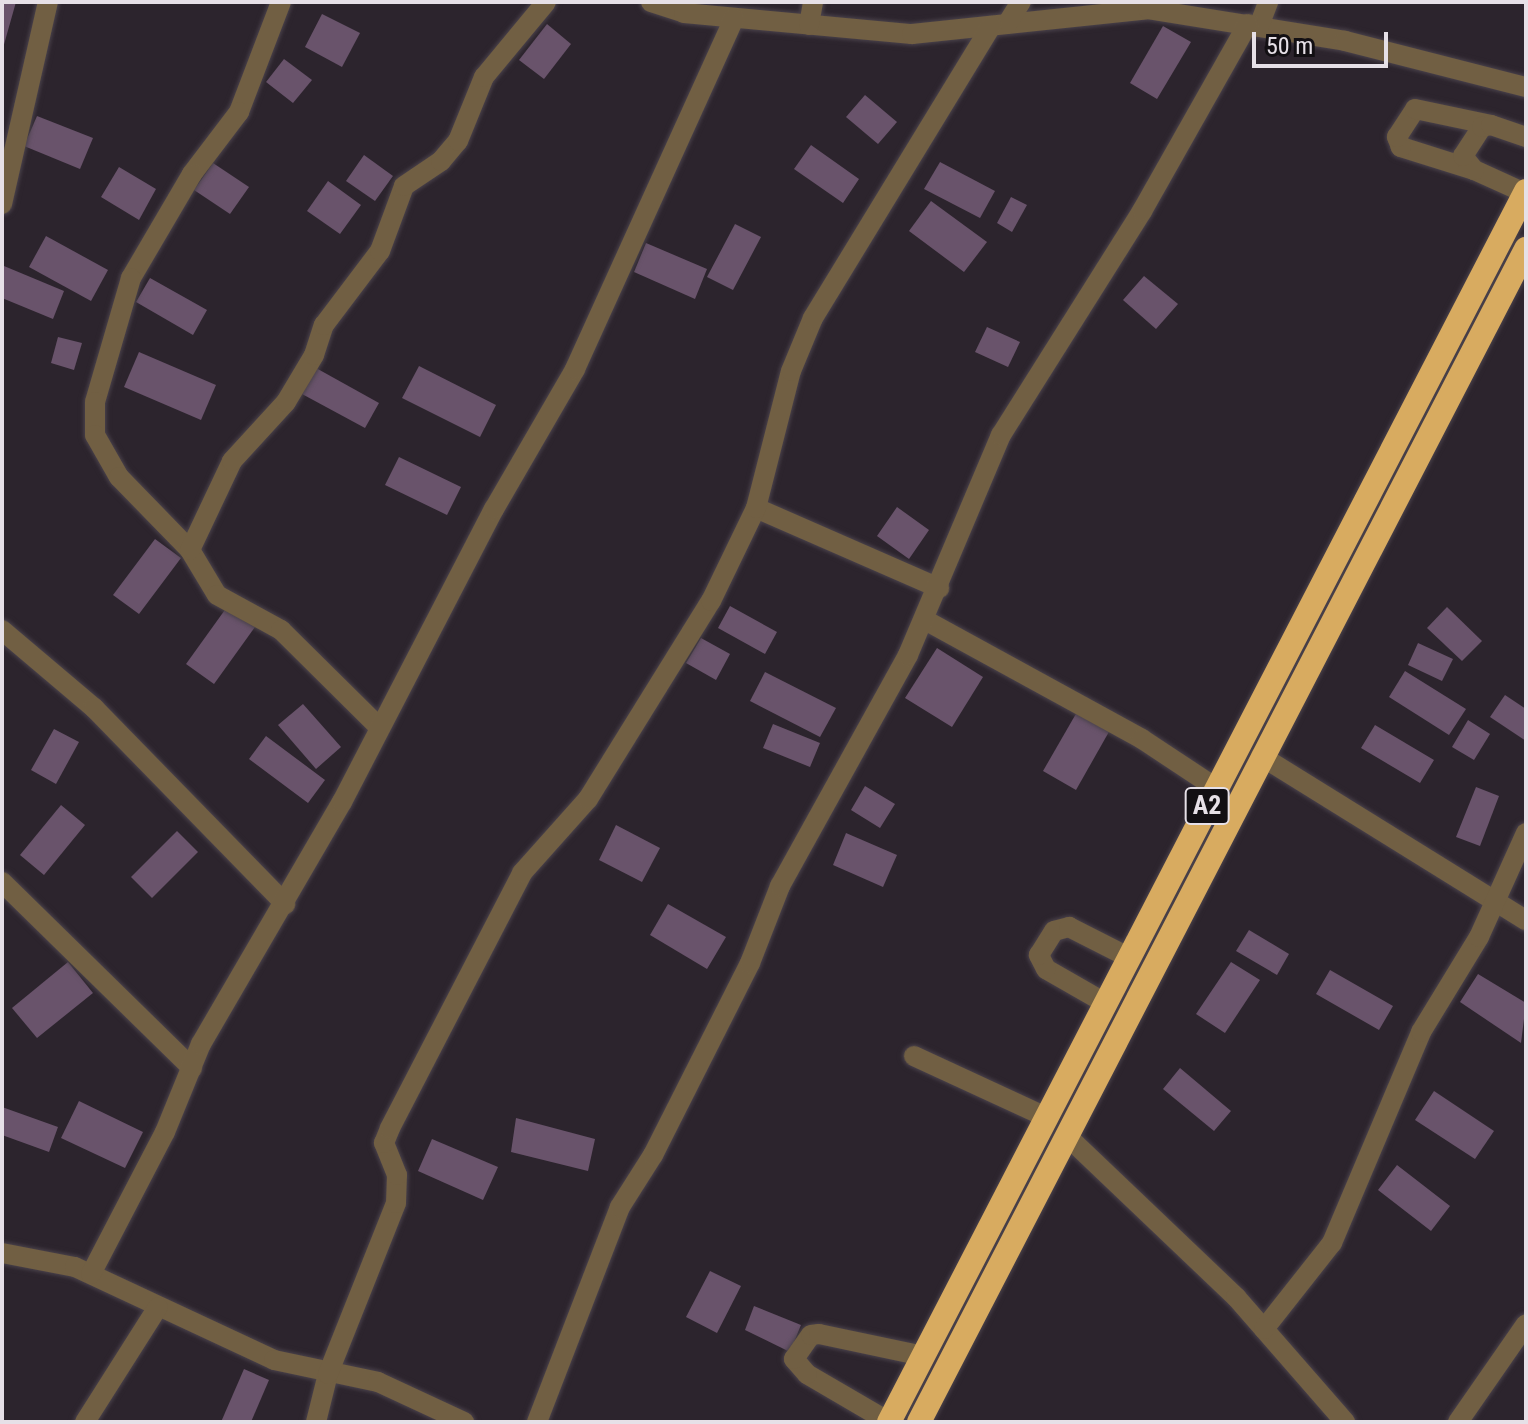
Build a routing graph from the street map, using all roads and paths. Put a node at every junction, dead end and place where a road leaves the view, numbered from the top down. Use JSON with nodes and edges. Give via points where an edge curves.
{"nodes":[{"id":1,"x":48,"y":2,"type":"edge"},
{"id":2,"x":281,"y":2,"type":"edge"},
{"id":3,"x":546,"y":2,"type":"edge"},
{"id":4,"x":651,"y":2,"type":"edge"},
{"id":5,"x":813,"y":2,"type":"edge"},
{"id":6,"x":1021,"y":2,"type":"edge"},
{"id":7,"x":1268,"y":2,"type":"edge"},
{"id":8,"x":1148,"y":6,"type":"edge"},
{"id":9,"x":734,"y":18,"type":"junction"},
{"id":10,"x":809,"y":25,"type":"junction"},
{"id":11,"x":999,"y":25,"type":"junction"},
{"id":12,"x":1253,"y":25,"type":"junction"},
{"id":13,"x":1526,"y":87,"type":"edge"},
{"id":14,"x":1491,"y":125,"type":"junction"},
{"id":15,"x":1526,"y":137,"type":"edge"},
{"id":16,"x":1474,"y":170,"type":"junction"},
{"id":17,"x":1525,"y":192,"type":"edge"},
{"id":18,"x":2,"y":204,"type":"edge"},
{"id":19,"x":1526,"y":249,"type":"edge"},
{"id":20,"x":756,"y":508,"type":"junction"},
{"id":21,"x":190,"y":550,"type":"junction"},
{"id":22,"x":939,"y":588,"type":"junction"},
{"id":23,"x":925,"y":620,"type":"junction"},
{"id":24,"x":2,"y":630,"type":"edge"},
{"id":25,"x":379,"y":727,"type":"junction"},
{"id":26,"x":1261,"y":756,"type":"junction"},
{"id":27,"x":1216,"y":788,"type":"junction"},
{"id":28,"x":1526,"y":833,"type":"edge"},
{"id":29,"x":2,"y":882,"type":"edge"},
{"id":30,"x":1493,"y":900,"type":"junction"},
{"id":31,"x":285,"y":904,"type":"junction"},
{"id":32,"x":1526,"y":920,"type":"edge"},
{"id":33,"x":1130,"y":958,"type":"junction"},
{"id":34,"x":1107,"y":1004,"type":"junction"},
{"id":35,"x":914,"y":1056,"type":"dead end"},
{"id":36,"x":192,"y":1068,"type":"junction"},
{"id":37,"x":1048,"y":1118,"type":"junction"},
{"id":38,"x":1069,"y":1138,"type":"junction"},
{"id":39,"x":2,"y":1253,"type":"edge"},
{"id":40,"x":91,"y":1274,"type":"junction"},
{"id":41,"x":158,"y":1307,"type":"junction"},
{"id":42,"x":1526,"y":1324,"type":"edge"},
{"id":43,"x":1264,"y":1329,"type":"junction"},
{"id":44,"x":923,"y":1356,"type":"junction"},
{"id":45,"x":328,"y":1374,"type":"junction"},
{"id":46,"x":539,"y":1421,"type":"edge"},
{"id":47,"x":1461,"y":1421,"type":"edge"},
{"id":48,"x":85,"y":1422,"type":"edge"},
{"id":49,"x":316,"y":1422,"type":"edge"},
{"id":50,"x":464,"y":1422,"type":"edge"},
{"id":51,"x":889,"y":1422,"type":"edge"},
{"id":52,"x":919,"y":1422,"type":"edge"},
{"id":53,"x":1345,"y":1422,"type":"edge"}],
"edges":[{"from":1,"to":18,"type":"street"},
{"from":2,"to":21,"type":"street","via":[[239,112],[192,174],[131,278],[92,416],[101,453]]},
{"from":3,"to":21,"type":"street","via":[[484,77],[458,141],[441,161],[404,186],[380,251],[324,325],[314,355],[286,402],[225,473]]},
{"from":4,"to":9,"type":"street","via":[[684,13]]},
{"from":5,"to":10,"type":"street"},
{"from":6,"to":11,"type":"street"},
{"from":7,"to":12,"type":"street"},
{"from":8,"to":11,"type":"street"},
{"from":8,"to":12,"type":"street"},
{"from":9,"to":10,"type":"street"},
{"from":9,"to":25,"type":"street","via":[[575,369]]},
{"from":10,"to":11,"type":"street","via":[[912,34]]},
{"from":11,"to":20,"type":"street","via":[[813,318],[791,371]]},
{"from":12,"to":13,"type":"street","via":[[1345,41]]},
{"from":12,"to":22,"type":"street","via":[[1001,435]]},
{"from":14,"to":15,"type":"street"},
{"from":14,"to":16,"type":"street","via":[[1471,136],[1463,156]]},
{"from":14,"to":16,"type":"street","via":[[1415,109],[1405,117],[1397,137],[1401,147]]},
{"from":16,"to":17,"type":"street"},
{"from":17,"to":27,"type":"highway","number":"A2"},
{"from":19,"to":26,"type":"highway","number":"A2"},
{"from":20,"to":22,"type":"street"},
{"from":20,"to":45,"type":"street","via":[[671,670],[588,799],[522,873],[390,1128],[384,1143],[397,1175],[396,1203]]},
{"from":21,"to":25,"type":"street","via":[[217,595],[281,630]]},
{"from":22,"to":23,"type":"street"},
{"from":23,"to":27,"type":"street","via":[[1142,739]]},
{"from":23,"to":46,"type":"street","via":[[780,886],[750,963],[653,1155],[620,1207]]},
{"from":24,"to":31,"type":"street","via":[[94,708]]},
{"from":25,"to":31,"type":"street"},
{"from":26,"to":30,"type":"street"},
{"from":26,"to":38,"type":"highway","number":"A2"},
{"from":27,"to":33,"type":"highway","number":"A2"},
{"from":28,"to":30,"type":"street"},
{"from":29,"to":36,"type":"street"},
{"from":30,"to":32,"type":"street"},
{"from":30,"to":43,"type":"street","via":[[1465,963],[1421,1032],[1332,1243]]},
{"from":31,"to":36,"type":"street","via":[[201,1044]]},
{"from":33,"to":34,"type":"highway","number":"A2"},
{"from":33,"to":34,"type":"street","via":[[1069,927],[1054,931],[1039,955],[1046,969]]},
{"from":34,"to":37,"type":"highway","number":"A2"},
{"from":35,"to":37,"type":"street"},
{"from":36,"to":40,"type":"street"},
{"from":37,"to":44,"type":"highway","number":"A2"},
{"from":38,"to":43,"type":"street"},
{"from":38,"to":52,"type":"highway","number":"A2"},
{"from":39,"to":40,"type":"street","via":[[48,1259]]},
{"from":40,"to":41,"type":"street"},
{"from":41,"to":45,"type":"street","via":[[274,1360]]},
{"from":41,"to":48,"type":"street"},
{"from":42,"to":47,"type":"street"},
{"from":43,"to":53,"type":"street"},
{"from":44,"to":51,"type":"highway","number":"A2"},
{"from":44,"to":51,"type":"street","via":[[819,1334],[811,1335],[794,1359],[807,1374]]},
{"from":45,"to":49,"type":"street"},
{"from":45,"to":50,"type":"street","via":[[378,1382]]}]}
